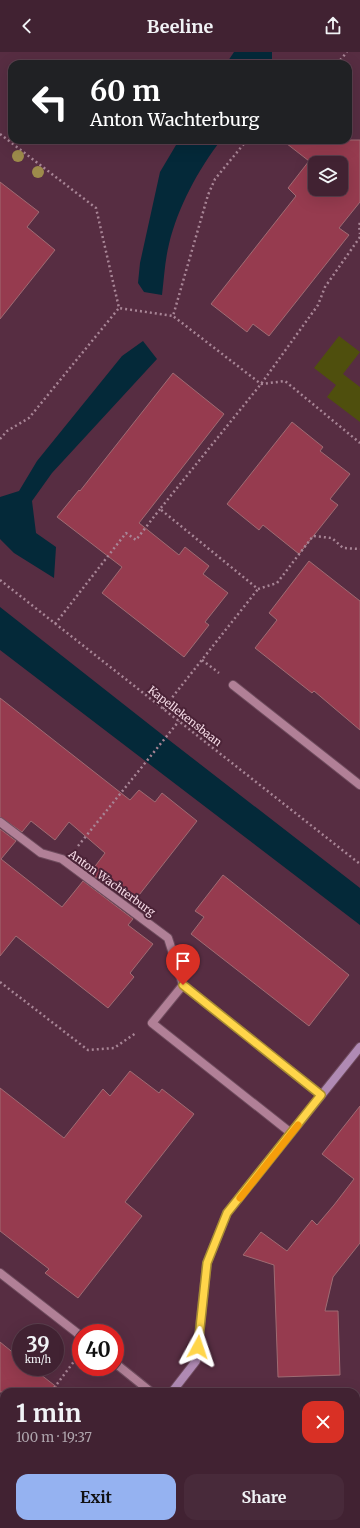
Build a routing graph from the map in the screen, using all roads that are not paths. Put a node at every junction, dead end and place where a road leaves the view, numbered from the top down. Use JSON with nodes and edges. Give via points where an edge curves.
{"nodes":[{"id":1,"x":233,"y":685,"type":"dead end"},
{"id":2,"x":360,"y":785,"type":"edge"},
{"id":3,"x":0,"y":822,"type":"edge"},
{"id":4,"x":183,"y":985,"type":"junction"},
{"id":5,"x":360,"y":1047,"type":"edge"},
{"id":6,"x":321,"y":1095,"type":"junction"},
{"id":7,"x":292,"y":1132,"type":"junction"},
{"id":8,"x":0,"y":1273,"type":"edge"},
{"id":9,"x":72,"y":1329,"type":"edge"},
{"id":10,"x":124,"y":1370,"type":"edge"},
{"id":11,"x":146,"y":1388,"type":"edge"},
{"id":12,"x":175,"y":1388,"type":"edge"}],
"edges":[{"from":1,"to":2,"type":"street"},
{"from":3,"to":4,"type":"street","name":"Anton Wachterburg","via":[[41,853],[62,859],[168,938]]},
{"from":4,"to":6,"type":"street"},
{"from":4,"to":7,"type":"street","via":[[152,1023]]},
{"from":5,"to":6,"type":"street"},
{"from":6,"to":7,"type":"street"},
{"from":7,"to":12,"type":"street","via":[[227,1213],[207,1263],[196,1361]]},
{"from":8,"to":9,"type":"street"},
{"from":10,"to":11,"type":"street"}]}
